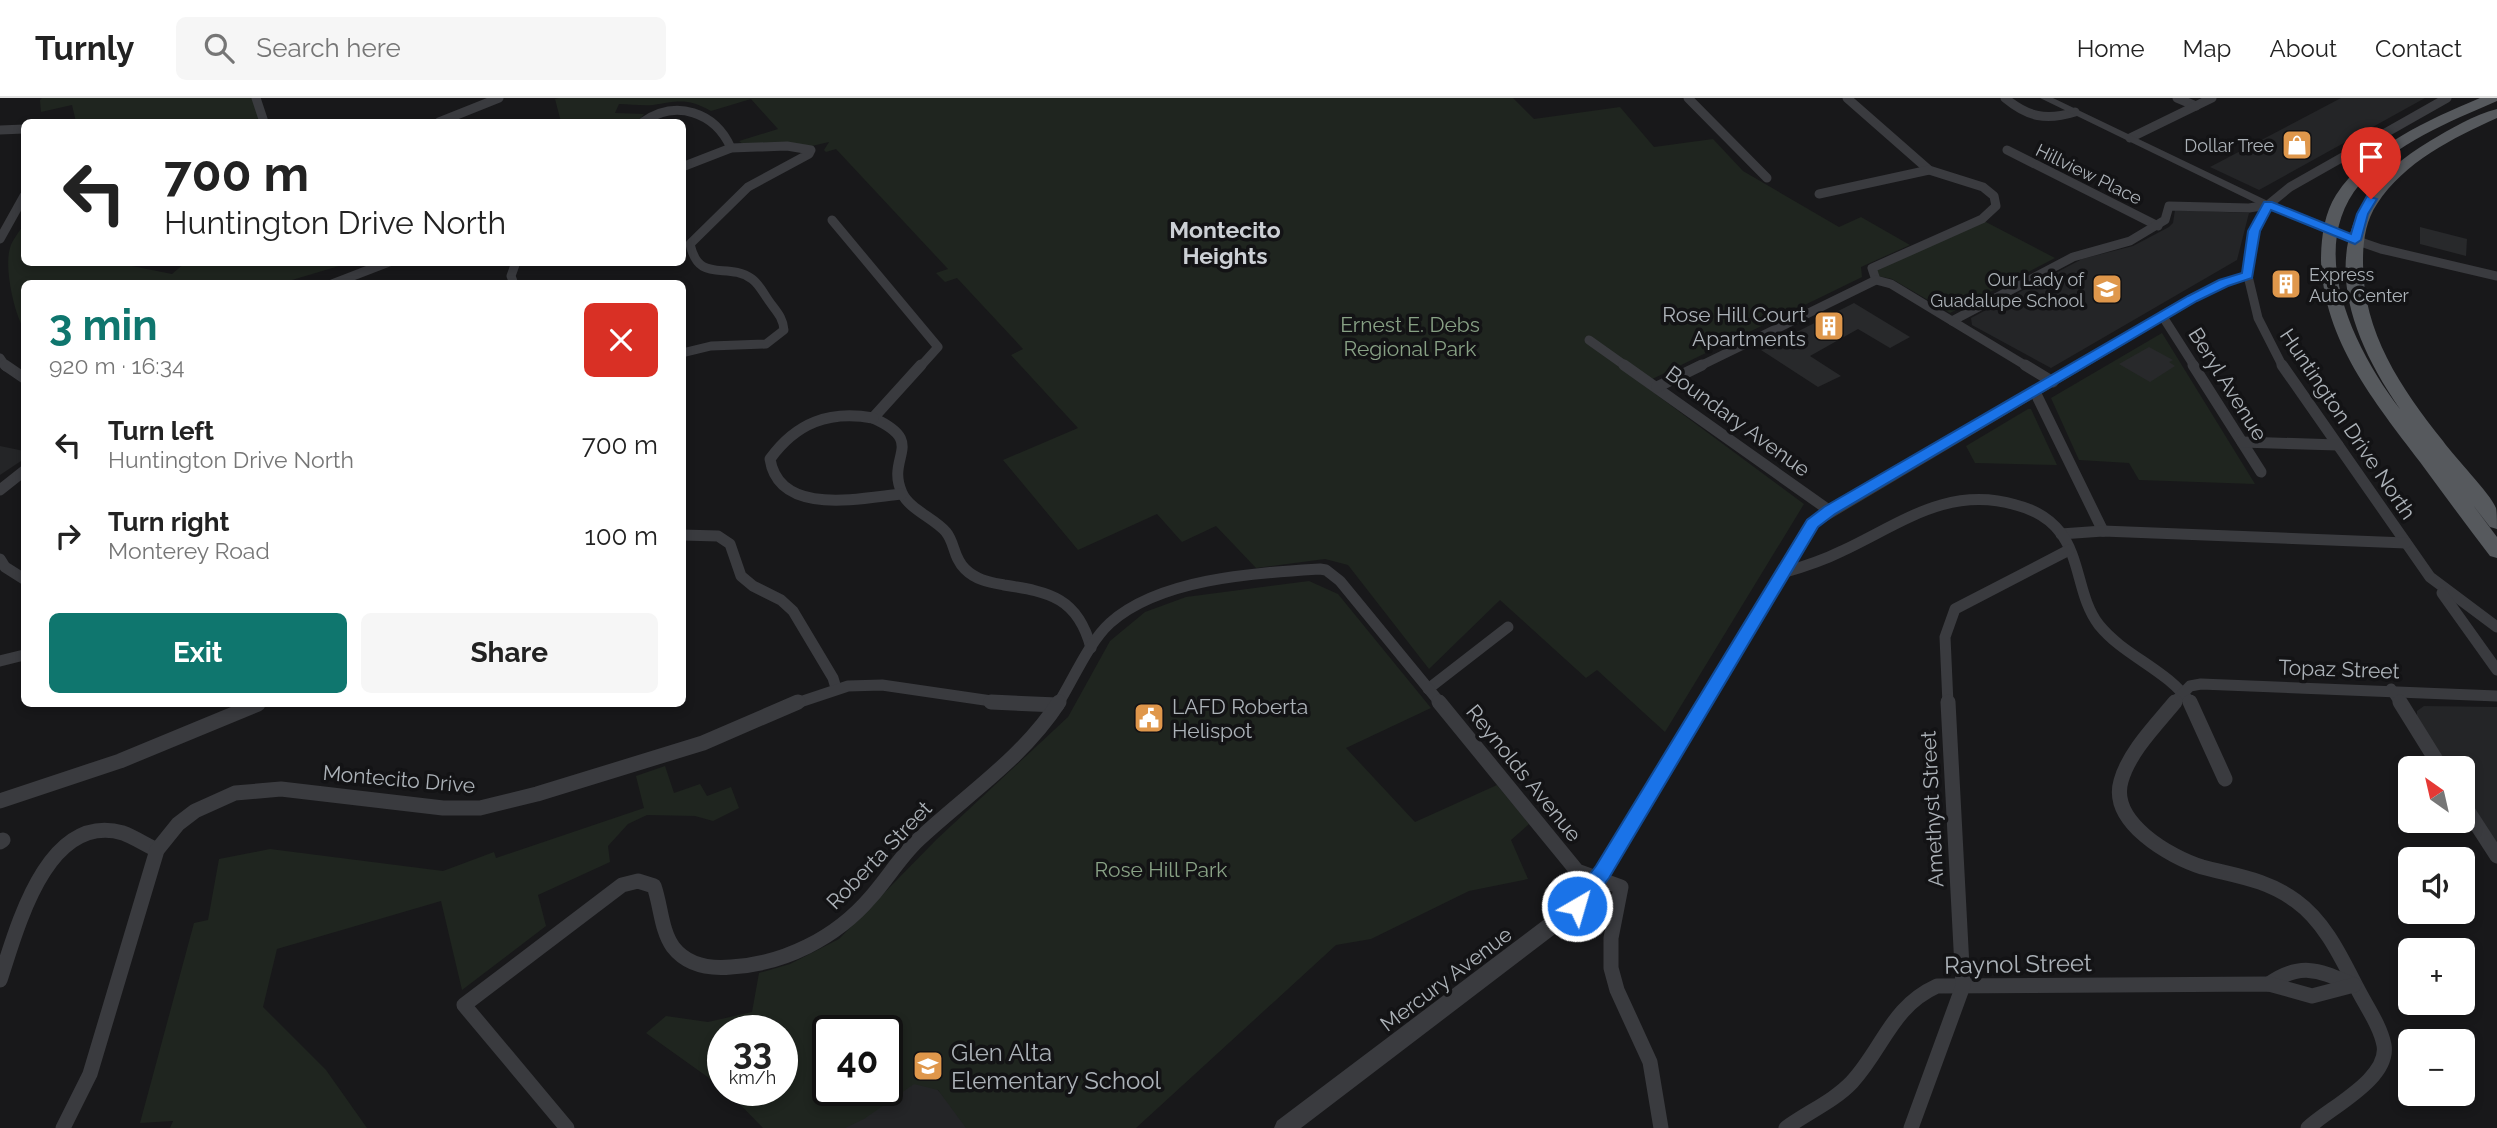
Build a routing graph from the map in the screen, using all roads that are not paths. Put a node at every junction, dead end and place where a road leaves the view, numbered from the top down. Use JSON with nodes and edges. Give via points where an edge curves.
{"nodes":[{"id":1,"x":256,"y":98,"type":"edge"},
{"id":2,"x":499,"y":98,"type":"edge"},
{"id":3,"x":1688,"y":98,"type":"edge"},
{"id":4,"x":1847,"y":98,"type":"edge"},
{"id":5,"x":2005,"y":98,"type":"edge"},
{"id":6,"x":2045,"y":98,"type":"edge"},
{"id":7,"x":2177,"y":98,"type":"edge"},
{"id":8,"x":2212,"y":98,"type":"edge"},
{"id":9,"x":2447,"y":98,"type":"edge"},
{"id":10,"x":2492,"y":98,"type":"edge"},
{"id":11,"x":2196,"y":106,"type":"junction"},
{"id":12,"x":2075,"y":112,"type":"junction"},
{"id":13,"x":2497,"y":113,"type":"edge"},
{"id":14,"x":263,"y":119,"type":"edge"},
{"id":15,"x":446,"y":119,"type":"edge"},
{"id":16,"x":645,"y":119,"type":"edge"},
{"id":17,"x":21,"y":129,"type":"edge"},
{"id":18,"x":0,"y":130,"type":"edge"},
{"id":19,"x":2130,"y":138,"type":"junction"},
{"id":20,"x":731,"y":148,"type":"junction"},
{"id":21,"x":2007,"y":150,"type":"dead end"},
{"id":22,"x":686,"y":165,"type":"edge"},
{"id":23,"x":1929,"y":170,"type":"junction"},
{"id":24,"x":1767,"y":178,"type":"dead end"},
{"id":25,"x":1819,"y":194,"type":"dead end"},
{"id":26,"x":21,"y":201,"type":"edge"},
{"id":27,"x":2268,"y":205,"type":"junction"},
{"id":28,"x":832,"y":220,"type":"dead end"},
{"id":29,"x":2158,"y":226,"type":"junction"},
{"id":30,"x":2330,"y":231,"type":"junction"},
{"id":31,"x":0,"y":239,"type":"edge"},
{"id":32,"x":2355,"y":240,"type":"junction"},
{"id":33,"x":378,"y":266,"type":"edge"},
{"id":34,"x":2248,"y":276,"type":"junction"},
{"id":35,"x":2497,"y":276,"type":"edge"},
{"id":36,"x":342,"y":280,"type":"edge"},
{"id":37,"x":1876,"y":280,"type":"junction"},
{"id":38,"x":2163,"y":317,"type":"junction"},
{"id":39,"x":1952,"y":321,"type":"junction"},
{"id":40,"x":1589,"y":340,"type":"dead end"},
{"id":41,"x":686,"y":352,"type":"edge"},
{"id":42,"x":0,"y":358,"type":"edge"},
{"id":43,"x":21,"y":376,"type":"edge"},
{"id":44,"x":2053,"y":382,"type":"junction"},
{"id":45,"x":1657,"y":387,"type":"junction"},
{"id":46,"x":2035,"y":392,"type":"junction"},
{"id":47,"x":873,"y":418,"type":"junction"},
{"id":48,"x":2242,"y":442,"type":"junction"},
{"id":49,"x":2338,"y":445,"type":"junction"},
{"id":50,"x":2261,"y":471,"type":"dead end"},
{"id":51,"x":21,"y":473,"type":"edge"},
{"id":52,"x":0,"y":490,"type":"edge"},
{"id":53,"x":902,"y":495,"type":"junction"},
{"id":54,"x":1830,"y":511,"type":"junction"},
{"id":55,"x":2497,"y":522,"type":"edge"},
{"id":56,"x":2103,"y":531,"type":"junction"},
{"id":57,"x":2061,"y":534,"type":"junction"},
{"id":58,"x":686,"y":535,"type":"edge"},
{"id":59,"x":2406,"y":544,"type":"junction"},
{"id":60,"x":2069,"y":550,"type":"junction"},
{"id":61,"x":2497,"y":551,"type":"edge"},
{"id":62,"x":0,"y":559,"type":"edge"},
{"id":63,"x":1326,"y":570,"type":"joint"},
{"id":64,"x":1782,"y":573,"type":"junction"},
{"id":65,"x":21,"y":577,"type":"edge"},
{"id":66,"x":2430,"y":578,"type":"junction"},
{"id":67,"x":1507,"y":627,"type":"dead end"},
{"id":68,"x":2497,"y":627,"type":"edge"},
{"id":69,"x":1091,"y":648,"type":"junction"},
{"id":70,"x":21,"y":655,"type":"edge"},
{"id":71,"x":0,"y":661,"type":"edge"},
{"id":72,"x":2497,"y":670,"type":"edge"},
{"id":73,"x":836,"y":688,"type":"junction"},
{"id":74,"x":1428,"y":689,"type":"junction"},
{"id":75,"x":2390,"y":689,"type":"junction"},
{"id":76,"x":2183,"y":692,"type":"junction"},
{"id":77,"x":2497,"y":696,"type":"edge"},
{"id":78,"x":1057,"y":705,"type":"junction"},
{"id":79,"x":251,"y":707,"type":"edge"},
{"id":80,"x":2433,"y":756,"type":"edge"},
{"id":81,"x":2225,"y":779,"type":"dead end"},
{"id":82,"x":0,"y":800,"type":"edge"},
{"id":83,"x":2475,"y":822,"type":"edge"},
{"id":84,"x":157,"y":850,"type":"junction"},
{"id":85,"x":2497,"y":856,"type":"edge"},
{"id":86,"x":1597,"y":880,"type":"junction"},
{"id":87,"x":0,"y":980,"type":"edge"},
{"id":88,"x":2269,"y":984,"type":"junction"},
{"id":89,"x":2354,"y":985,"type":"junction"},
{"id":90,"x":1963,"y":986,"type":"junction"},
{"id":91,"x":63,"y":1128,"type":"edge"},
{"id":92,"x":568,"y":1128,"type":"edge"},
{"id":93,"x":1284,"y":1128,"type":"edge"},
{"id":94,"x":1661,"y":1128,"type":"edge"},
{"id":95,"x":1786,"y":1128,"type":"edge"},
{"id":96,"x":1910,"y":1128,"type":"edge"},
{"id":97,"x":2308,"y":1128,"type":"edge"}],
"edges":[{"from":1,"to":14,"type":"street"},
{"from":2,"to":15,"type":"street"},
{"from":3,"to":24,"type":"street"},
{"from":4,"to":23,"type":"street"},
{"from":5,"to":12,"type":"street","via":[[2043,120]]},
{"from":6,"to":12,"type":"street"},
{"from":7,"to":11,"type":"street"},
{"from":8,"to":11,"type":"street"},
{"from":9,"to":27,"type":"street","name":"Huntington Drive North","via":[[2290,187]]},
{"from":10,"to":30,"type":"main road","via":[[2436,123],[2374,163],[2344,195]]},
{"from":11,"to":19,"type":"street"},
{"from":12,"to":19,"type":"street"},
{"from":13,"to":32,"type":"main road","via":[[2423,153],[2385,183],[2362,214]]},
{"from":16,"to":20,"type":"street","via":[[664,104],[696,104],[714,119]]},
{"from":17,"to":18,"type":"street"},
{"from":19,"to":27,"type":"street"},
{"from":20,"to":22,"type":"street"},
{"from":20,"to":41,"type":"street","via":[[811,150],[748,187],[690,244],[694,260],[703,268],[750,278],[779,313],[784,330],[766,344],[711,346]]},
{"from":21,"to":29,"type":"street","name":"Hillview Place"},
{"from":23,"to":25,"type":"street"},
{"from":23,"to":37,"type":"street","via":[[1983,187],[1994,196],[1996,206],[1982,219],[1872,268]]},
{"from":26,"to":31,"type":"street"},
{"from":27,"to":29,"type":"street","via":[[2169,206]]},
{"from":27,"to":30,"type":"street"},
{"from":27,"to":34,"type":"street","name":"Huntington Drive North","via":[[2254,231]]},
{"from":28,"to":47,"type":"street","via":[[938,347]]},
{"from":29,"to":39,"type":"street","via":[[2130,241],[2073,257]]},
{"from":30,"to":32,"type":"street"},
{"from":30,"to":61,"type":"main road","via":[[2330,291],[2353,354],[2383,401]]},
{"from":32,"to":35,"type":"street"},
{"from":32,"to":55,"type":"main road","via":[[2359,312],[2387,377]]},
{"from":33,"to":36,"type":"street"},
{"from":34,"to":38,"type":"street","name":"Mercury Avenue","via":[[2223,283]]},
{"from":34,"to":49,"type":"street","name":"Huntington Drive North","via":[[2261,328]]},
{"from":37,"to":39,"type":"street","via":[[1891,284]]},
{"from":37,"to":45,"type":"street"},
{"from":38,"to":44,"type":"street","name":"Mercury Avenue"},
{"from":38,"to":48,"type":"street","name":"Beryl Avenue"},
{"from":39,"to":44,"type":"street"},
{"from":40,"to":45,"type":"street","name":"Boundary Avenue"},
{"from":42,"to":43,"type":"street"},
{"from":44,"to":46,"type":"street","name":"Mercury Avenue"},
{"from":45,"to":54,"type":"street","name":"Boundary Avenue"},
{"from":46,"to":54,"type":"street","name":"Mercury Avenue"},
{"from":46,"to":56,"type":"street"},
{"from":47,"to":53,"type":"street","via":[[893,425],[900,434]]},
{"from":47,"to":53,"type":"street","via":[[840,414],[793,430],[770,459],[774,478],[786,489],[814,499]]},
{"from":48,"to":49,"type":"street"},
{"from":48,"to":50,"type":"street","name":"Beryl Avenue"},
{"from":49,"to":59,"type":"street","name":"Huntington Drive North"},
{"from":51,"to":52,"type":"street"},
{"from":53,"to":69,"type":"street","via":[[949,535],[955,557],[971,575],[1061,599],[1085,623]]},
{"from":54,"to":64,"type":"street","name":"Mercury Avenue","via":[[1812,523]]},
{"from":56,"to":57,"type":"street"},
{"from":56,"to":59,"type":"street"},
{"from":57,"to":60,"type":"street"},
{"from":57,"to":64,"type":"street","via":[[2040,514],[2009,500],[1969,497],[1925,511],[1806,569]]},
{"from":58,"to":73,"type":"street","via":[[718,536],[730,544],[740,574],[793,611]]},
{"from":59,"to":66,"type":"street","name":"Huntington Drive North"},
{"from":60,"to":76,"type":"street","via":[[2085,603],[2099,625]]},
{"from":60,"to":90,"type":"street","name":"Amethyst Street","via":[[1955,609],[1945,637]]},
{"from":62,"to":65,"type":"street"},
{"from":63,"to":69,"type":"street","name":"Roberta Street","via":[[1180,587],[1124,612]]},
{"from":63,"to":74,"type":"street","name":"Reynolds Avenue"},
{"from":64,"to":86,"type":"street","name":"Mercury Avenue"},
{"from":66,"to":68,"type":"street","name":"Huntington Drive North"},
{"from":66,"to":72,"type":"street"},
{"from":67,"to":74,"type":"street"},
{"from":69,"to":78,"type":"street","name":"Roberta Street"},
{"from":70,"to":71,"type":"street"},
{"from":73,"to":78,"type":"street","name":"Montecito Drive","via":[[882,685],[1001,704]]},
{"from":73,"to":84,"type":"street","name":"Montecito Drive","via":[[703,743],[480,808],[443,808],[281,789],[235,793],[195,811]]},
{"from":74,"to":86,"type":"street","name":"Reynolds Avenue","via":[[1577,871]]},
{"from":75,"to":76,"type":"street","name":"Topaz Street","via":[[2201,684]]},
{"from":75,"to":77,"type":"street","name":"Topaz Street"},
{"from":75,"to":80,"type":"street"},
{"from":76,"to":81,"type":"street"},
{"from":76,"to":89,"type":"street","via":[[2123,771],[2119,788],[2132,822],[2172,854],[2201,867],[2260,881],[2300,904]]},
{"from":78,"to":92,"type":"street","name":"Roberta Street","via":[[1032,740],[914,844],[863,906],[802,950],[766,964],[722,968],[696,964],[677,951],[666,935],[654,886],[631,880],[464,1004]]},
{"from":79,"to":82,"type":"street","via":[[120,761]]},
{"from":83,"to":85,"type":"street"},
{"from":84,"to":87,"type":"street","via":[[132,834],[111,829],[82,835],[67,844],[32,890]]},
{"from":84,"to":91,"type":"street","name":"Montecito Drive","via":[[90,1074]]},
{"from":86,"to":93,"type":"street","name":"Mercury Avenue","via":[[1561,919]]},
{"from":86,"to":94,"type":"street","name":"Reynolds Avenue","via":[[1620,887],[1610,965],[1647,1052]]},
{"from":88,"to":89,"type":"street","name":"Raynol Street","via":[[2316,998]]},
{"from":88,"to":89,"type":"street","name":"Raynol Street","via":[[2302,968]]},
{"from":88,"to":90,"type":"street","name":"Raynol Street"},
{"from":89,"to":97,"type":"street","via":[[2386,1050],[2381,1066]]},
{"from":90,"to":95,"type":"street","name":"Raynol Street","via":[[1937,986],[1919,992],[1902,1009],[1852,1083]]},
{"from":90,"to":96,"type":"street","name":"Amethyst Street"}]}
